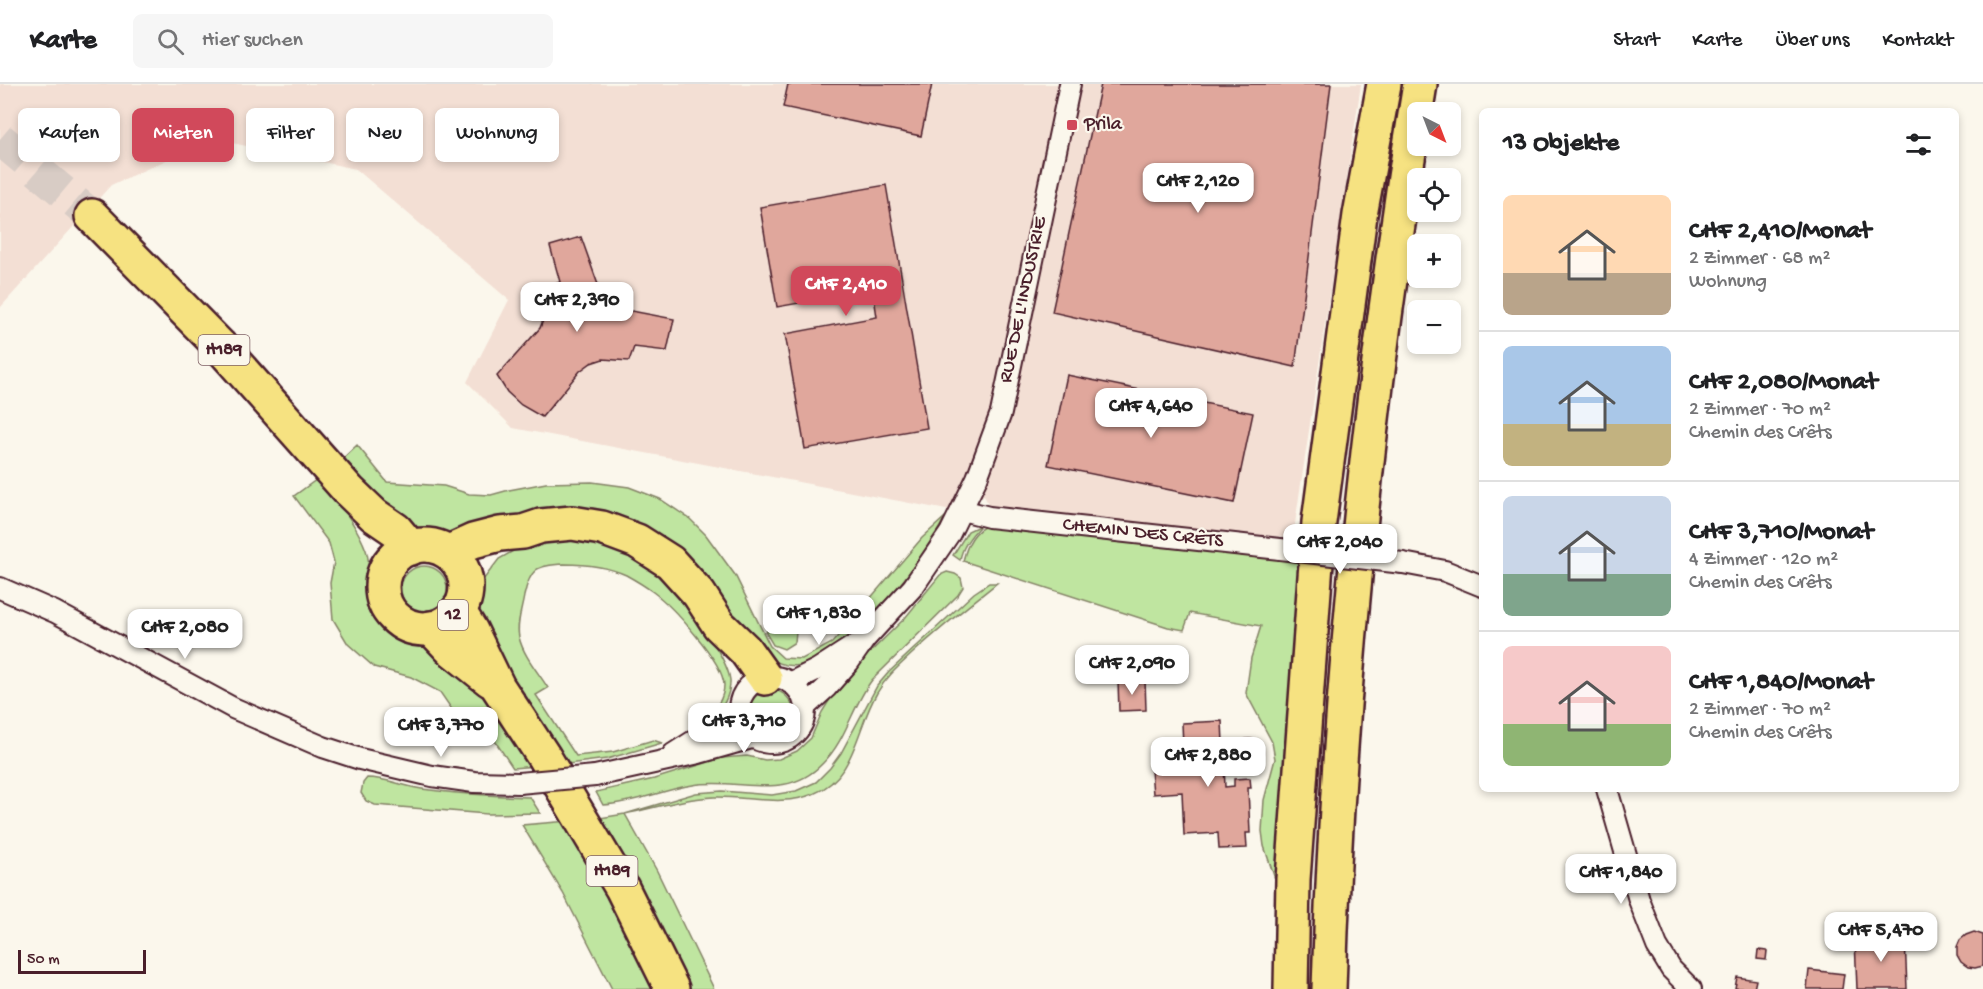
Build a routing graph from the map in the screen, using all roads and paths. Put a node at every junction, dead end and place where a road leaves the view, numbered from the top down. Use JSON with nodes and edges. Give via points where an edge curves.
{"nodes":[{"id":1,"x":1070,"y":84,"type":"edge"},
{"id":2,"x":1384,"y":84,"type":"edge"},
{"id":3,"x":1400,"y":84,"type":"edge"},
{"id":4,"x":1420,"y":84,"type":"edge"},
{"id":5,"x":92,"y":216,"type":"tunnel mouth"},
{"id":6,"x":963,"y":510,"type":"junction"},
{"id":7,"x":400,"y":557,"type":"junction"},
{"id":8,"x":457,"y":565,"type":"junction"},
{"id":9,"x":1479,"y":585,"type":"edge"},
{"id":10,"x":0,"y":588,"type":"edge"},
{"id":11,"x":458,"y":610,"type":"junction"},
{"id":12,"x":431,"y":628,"type":"junction"},
{"id":13,"x":865,"y":639,"type":"junction"},
{"id":14,"x":498,"y":687,"type":"junction"},
{"id":15,"x":760,"y":690,"type":"junction"},
{"id":16,"x":805,"y":708,"type":"junction"},
{"id":17,"x":752,"y":738,"type":"junction"},
{"id":18,"x":663,"y":760,"type":"junction"},
{"id":19,"x":1608,"y":792,"type":"edge"},
{"id":20,"x":672,"y":989,"type":"edge"},
{"id":21,"x":1292,"y":989,"type":"edge"},
{"id":22,"x":1308,"y":989,"type":"edge"},
{"id":23,"x":1329,"y":989,"type":"edge"},
{"id":24,"x":1691,"y":989,"type":"edge"}],
"edges":[{"from":1,"to":6,"type":"street","name":"RUE DE L'INDUSTRIE","via":[[1001,413]]},
{"from":2,"to":21,"type":"highway","via":[[1360,215],[1319,522],[1293,879]]},
{"from":3,"to":22,"type":"highway","via":[[1376,221],[1339,489],[1310,876]]},
{"from":4,"to":23,"type":"highway","via":[[1392,262],[1359,530],[1337,803]]},
{"from":5,"to":7,"type":"highway","number":"H189","via":[[219,345],[349,491],[376,547]]},
{"from":6,"to":9,"type":"street","name":"CHEMIN DES CRÊTS","bridge":true,"via":[[989,517],[1403,563],[1445,571]]},
{"from":6,"to":13,"type":"street","via":[[913,587]]},
{"from":7,"to":8,"type":"highway","via":[[430,546]]},
{"from":7,"to":12,"type":"highway","number":"12","via":[[382,577],[384,601],[403,624]]},
{"from":8,"to":11,"type":"highway","number":"12","via":[[466,587]]},
{"from":8,"to":15,"type":"highway","via":[[541,526],[572,524],[602,528],[637,541],[670,562],[699,594],[719,625],[734,669]]},
{"from":10,"to":18,"type":"street","bridge":true,"via":[[56,612],[233,708],[360,759],[432,776],[519,783],[595,776]]},
{"from":11,"to":12,"type":"highway","number":"12"},
{"from":11,"to":14,"type":"highway","number":"12"},
{"from":12,"to":14,"type":"highway","number":"12"},
{"from":13,"to":15,"type":"street","via":[[818,669]]},
{"from":13,"to":16,"type":"street","via":[[842,671]]},
{"from":14,"to":20,"type":"highway","number":"H189","via":[[622,888]]},
{"from":15,"to":16,"type":"street","via":[[800,693]]},
{"from":15,"to":17,"type":"street","via":[[742,726]]},
{"from":15,"to":18,"type":"street"},
{"from":16,"to":17,"type":"street","via":[[802,723],[789,739],[771,744]]},
{"from":17,"to":18,"type":"street"},
{"from":19,"to":24,"type":"street","via":[[1654,940],[1671,969]]}]}
